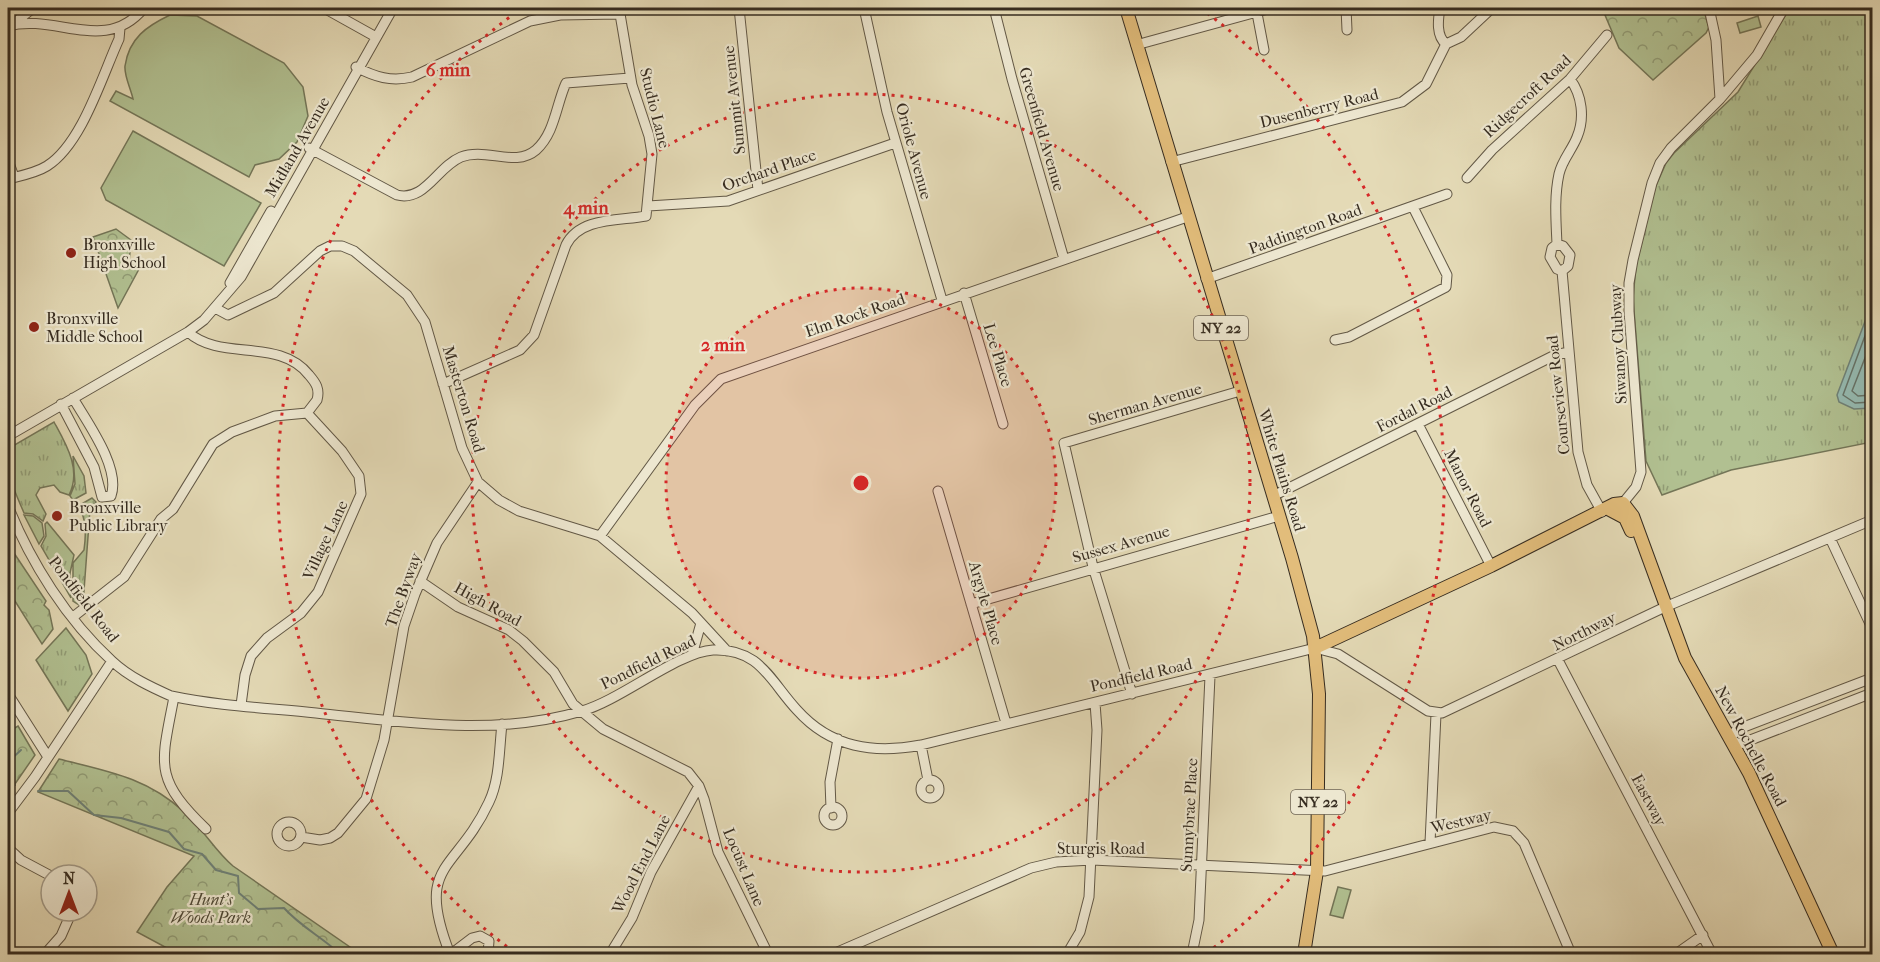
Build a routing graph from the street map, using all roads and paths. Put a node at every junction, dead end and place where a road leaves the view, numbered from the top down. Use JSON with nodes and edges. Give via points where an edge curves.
{"nodes":[{"id":1,"x":33,"y":8,"type":"edge"},
{"id":2,"x":38,"y":8,"type":"edge"},
{"id":3,"x":144,"y":8,"type":"edge"},
{"id":4,"x":324,"y":8,"type":"edge"},
{"id":5,"x":386,"y":8,"type":"edge"},
{"id":6,"x":393,"y":8,"type":"edge"},
{"id":7,"x":739,"y":8,"type":"edge"},
{"id":8,"x":864,"y":8,"type":"edge"},
{"id":9,"x":994,"y":8,"type":"edge"},
{"id":10,"x":1126,"y":8,"type":"edge"},
{"id":11,"x":1271,"y":8,"type":"edge"},
{"id":12,"x":1346,"y":8,"type":"edge"},
{"id":13,"x":1440,"y":8,"type":"edge"},
{"id":14,"x":1492,"y":8,"type":"edge"},
{"id":15,"x":1709,"y":8,"type":"edge"},
{"id":16,"x":1784,"y":8,"type":"edge"},
{"id":17,"x":1257,"y":9,"type":"edge"},
{"id":18,"x":619,"y":11,"type":"edge"},
{"id":19,"x":40,"y":24,"type":"junction"},
{"id":20,"x":10,"y":26,"type":"edge"},
{"id":21,"x":120,"y":27,"type":"junction"},
{"id":22,"x":1347,"y":30,"type":"dead end"},
{"id":23,"x":1607,"y":35,"type":"dead end"},
{"id":24,"x":373,"y":36,"type":"junction"},
{"id":25,"x":1446,"y":44,"type":"junction"},
{"id":26,"x":1136,"y":45,"type":"junction"},
{"id":27,"x":1264,"y":50,"type":"dead end"},
{"id":28,"x":356,"y":67,"type":"junction"},
{"id":29,"x":630,"y":78,"type":"junction"},
{"id":30,"x":1570,"y":79,"type":"junction"},
{"id":31,"x":1720,"y":99,"type":"junction"},
{"id":32,"x":896,"y":143,"type":"junction"},
{"id":33,"x":310,"y":149,"type":"junction"},
{"id":34,"x":8,"y":160,"type":"edge"},
{"id":35,"x":1171,"y":162,"type":"junction"},
{"id":36,"x":11,"y":178,"type":"edge"},
{"id":37,"x":1467,"y":178,"type":"dead end"},
{"id":38,"x":758,"y":189,"type":"junction"},
{"id":39,"x":1447,"y":194,"type":"dead end"},
{"id":40,"x":1413,"y":207,"type":"junction"},
{"id":41,"x":647,"y":211,"type":"junction"},
{"id":42,"x":1187,"y":217,"type":"junction"},
{"id":43,"x":1557,"y":244,"type":"junction"},
{"id":44,"x":1064,"y":259,"type":"junction"},
{"id":45,"x":1562,"y":271,"type":"junction"},
{"id":46,"x":1206,"y":279,"type":"junction"},
{"id":47,"x":964,"y":293,"type":"junction"},
{"id":48,"x":942,"y":300,"type":"junction"},
{"id":49,"x":214,"y":308,"type":"junction"},
{"id":50,"x":188,"y":332,"type":"junction"},
{"id":51,"x":1335,"y":340,"type":"dead end"},
{"id":52,"x":1569,"y":352,"type":"junction"},
{"id":53,"x":443,"y":384,"type":"junction"},
{"id":54,"x":1240,"y":392,"type":"junction"},
{"id":55,"x":73,"y":398,"type":"junction"},
{"id":56,"x":61,"y":404,"type":"junction"},
{"id":57,"x":307,"y":413,"type":"junction"},
{"id":58,"x":1003,"y":424,"type":"dead end"},
{"id":59,"x":1418,"y":424,"type":"junction"},
{"id":60,"x":8,"y":436,"type":"edge"},
{"id":61,"x":108,"y":466,"type":"junction"},
{"id":62,"x":95,"y":470,"type":"junction"},
{"id":63,"x":478,"y":482,"type":"junction"},
{"id":64,"x":938,"y":491,"type":"dead end"},
{"id":65,"x":1273,"y":496,"type":"junction"},
{"id":66,"x":1623,"y":503,"type":"junction"},
{"id":67,"x":8,"y":506,"type":"edge"},
{"id":68,"x":1605,"y":511,"type":"junction"},
{"id":69,"x":1279,"y":516,"type":"junction"},
{"id":70,"x":1872,"y":520,"type":"edge"},
{"id":71,"x":600,"y":536,"type":"junction"},
{"id":72,"x":1830,"y":538,"type":"junction"},
{"id":73,"x":1644,"y":552,"type":"junction"},
{"id":74,"x":1491,"y":566,"type":"junction"},
{"id":75,"x":1093,"y":567,"type":"junction"},
{"id":76,"x":420,"y":581,"type":"junction"},
{"id":77,"x":971,"y":604,"type":"junction"},
{"id":78,"x":1665,"y":608,"type":"junction"},
{"id":79,"x":73,"y":617,"type":"junction"},
{"id":80,"x":701,"y":623,"type":"junction"},
{"id":81,"x":1872,"y":628,"type":"edge"},
{"id":82,"x":1315,"y":648,"type":"junction"},
{"id":83,"x":727,"y":651,"type":"junction"},
{"id":84,"x":692,"y":655,"type":"junction"},
{"id":85,"x":1558,"y":660,"type":"junction"},
{"id":86,"x":112,"y":662,"type":"junction"},
{"id":87,"x":1210,"y":675,"type":"junction"},
{"id":88,"x":1872,"y":678,"type":"edge"},
{"id":89,"x":1872,"y":693,"type":"edge"},
{"id":90,"x":1132,"y":694,"type":"junction"},
{"id":91,"x":174,"y":697,"type":"junction"},
{"id":92,"x":10,"y":698,"type":"edge"},
{"id":93,"x":1095,"y":703,"type":"junction"},
{"id":94,"x":241,"y":705,"type":"junction"},
{"id":95,"x":582,"y":711,"type":"junction"},
{"id":96,"x":1436,"y":714,"type":"junction"},
{"id":97,"x":388,"y":721,"type":"junction"},
{"id":98,"x":1006,"y":723,"type":"junction"},
{"id":99,"x":502,"y":724,"type":"junction"},
{"id":100,"x":838,"y":739,"type":"junction"},
{"id":101,"x":1730,"y":740,"type":"junction"},
{"id":102,"x":921,"y":745,"type":"junction"},
{"id":103,"x":48,"y":758,"type":"junction"},
{"id":104,"x":928,"y":780,"type":"dead end"},
{"id":105,"x":699,"y":786,"type":"junction"},
{"id":106,"x":831,"y":808,"type":"dead end"},
{"id":107,"x":8,"y":813,"type":"edge"},
{"id":108,"x":206,"y":829,"type":"dead end"},
{"id":109,"x":301,"y":837,"type":"dead end"},
{"id":110,"x":1430,"y":843,"type":"junction"},
{"id":111,"x":8,"y":848,"type":"edge"},
{"id":112,"x":1092,"y":860,"type":"junction"},
{"id":113,"x":1202,"y":866,"type":"junction"},
{"id":114,"x":39,"y":870,"type":"edge"},
{"id":115,"x":1317,"y":871,"type":"junction"},
{"id":116,"x":67,"y":923,"type":"edge"},
{"id":117,"x":1703,"y":935,"type":"junction"},
{"id":118,"x":45,"y":954,"type":"edge"},
{"id":119,"x":451,"y":954,"type":"edge"},
{"id":120,"x":488,"y":954,"type":"edge"},
{"id":121,"x":610,"y":954,"type":"edge"},
{"id":122,"x":768,"y":954,"type":"edge"},
{"id":123,"x":833,"y":954,"type":"edge"},
{"id":124,"x":1067,"y":954,"type":"edge"},
{"id":125,"x":1192,"y":954,"type":"edge"},
{"id":126,"x":1304,"y":954,"type":"edge"},
{"id":127,"x":1571,"y":954,"type":"edge"},
{"id":128,"x":1676,"y":954,"type":"edge"},
{"id":129,"x":1712,"y":954,"type":"edge"},
{"id":130,"x":1833,"y":954,"type":"edge"}],
"edges":[{"from":1,"to":20,"type":"street"},
{"from":2,"to":19,"type":"street"},
{"from":3,"to":21,"type":"street"},
{"from":4,"to":24,"type":"street"},
{"from":5,"to":24,"type":"street","name":"Midland Avenue"},
{"from":6,"to":24,"type":"street","name":"Midland Avenue"},
{"from":7,"to":38,"type":"street","name":"Summit Avenue"},
{"from":8,"to":32,"type":"street","name":"Oriole Avenue"},
{"from":9,"to":44,"type":"street","name":"Greenfield Avenue"},
{"from":10,"to":26,"type":"main road","name":"White Plains Road","number":"NY 22"},
{"from":11,"to":17,"type":"street"},
{"from":12,"to":22,"type":"street"},
{"from":13,"to":25,"type":"street","via":[[1439,30]]},
{"from":14,"to":25,"type":"street","via":[[1461,37]]},
{"from":15,"to":31,"type":"street","via":[[1716,40]]},
{"from":16,"to":31,"type":"street","name":"Siwanoy Clubway","via":[[1757,56]]},
{"from":17,"to":26,"type":"street"},
{"from":17,"to":27,"type":"street"},
{"from":18,"to":28,"type":"street","via":[[530,21],[401,80],[382,78]]},
{"from":18,"to":29,"type":"street","name":"Studio Lane"},
{"from":19,"to":20,"type":"street"},
{"from":19,"to":21,"type":"street","via":[[95,31]]},
{"from":21,"to":36,"type":"street","via":[[119,39],[78,130],[62,153],[49,165]]},
{"from":23,"to":30,"type":"street","name":"Ridgecroft Road"},
{"from":24,"to":28,"type":"street","name":"Midland Avenue"},
{"from":25,"to":35,"type":"street","name":"Dusenberry Road","via":[[1426,84],[1402,102]]},
{"from":26,"to":35,"type":"main road","name":"White Plains Road","number":"NY 22"},
{"from":28,"to":33,"type":"street","name":"Midland Avenue"},
{"from":29,"to":33,"type":"street","via":[[566,83],[549,133],[534,152],[509,158],[467,155],[410,196],[397,195]]},
{"from":29,"to":41,"type":"street","name":"Studio Lane","via":[[651,145],[653,167]]},
{"from":30,"to":37,"type":"street","name":"Ridgecroft Road"},
{"from":30,"to":43,"type":"street","name":"Courseview Road","via":[[1579,95],[1582,116],[1578,136],[1558,176]]},
{"from":31,"to":66,"type":"street","name":"Siwanoy Clubway","via":[[1665,155],[1653,180],[1629,283],[1641,472],[1636,487]]},
{"from":32,"to":38,"type":"street","name":"Orchard Place"},
{"from":32,"to":48,"type":"street","name":"Oriole Avenue"},
{"from":33,"to":49,"type":"street","name":"Midland Avenue"},
{"from":34,"to":36,"type":"street"},
{"from":35,"to":42,"type":"main road","name":"White Plains Road","number":"NY 22"},
{"from":38,"to":41,"type":"street","name":"Orchard Place","via":[[728,201]]},
{"from":39,"to":40,"type":"street"},
{"from":40,"to":46,"type":"street","name":"Paddington Road"},
{"from":40,"to":51,"type":"street","via":[[1447,275],[1446,287],[1349,337]]},
{"from":41,"to":53,"type":"street","name":"Orchard Place","via":[[592,224],[574,233],[528,343]]},
{"from":42,"to":44,"type":"street","name":"Elm Rock Road"},
{"from":42,"to":46,"type":"main road","name":"White Plains Road","number":"NY 22"},
{"from":43,"to":45,"type":"street","name":"Courseview Road","via":[[1551,257]]},
{"from":43,"to":45,"type":"street","name":"Courseview Road","via":[[1570,255],[1568,266]]},
{"from":44,"to":47,"type":"street","name":"Elm Rock Road"},
{"from":45,"to":52,"type":"street","name":"Courseview Road"},
{"from":46,"to":54,"type":"main road","name":"White Plains Road","number":"NY 22"},
{"from":47,"to":48,"type":"street","name":"Elm Rock Road"},
{"from":47,"to":58,"type":"street","name":"Lee Place"},
{"from":48,"to":71,"type":"street","name":"Elm Rock Road","via":[[720,379],[694,405]]},
{"from":49,"to":50,"type":"street","name":"Midland Avenue"},
{"from":49,"to":53,"type":"street","name":"Masterton Road","via":[[228,315],[244,309],[274,293],[320,250],[342,246],[368,261],[416,307],[425,322]]},
{"from":50,"to":55,"type":"street","name":"Midland Avenue"},
{"from":50,"to":57,"type":"street","via":[[203,342],[297,361],[319,389],[317,400]]},
{"from":52,"to":59,"type":"street","name":"Fordal Road","via":[[1555,355]]},
{"from":52,"to":68,"type":"street","name":"Courseview Road","via":[[1580,460],[1587,485]]},
{"from":53,"to":63,"type":"street","name":"Masterton Road","via":[[467,462]]},
{"from":54,"to":65,"type":"main road","name":"White Plains Road","number":"NY 22"},
{"from":54,"to":75,"type":"street","name":"Sherman Avenue","via":[[1067,442],[1064,450]]},
{"from":55,"to":56,"type":"street","name":"Midland Avenue"},
{"from":55,"to":61,"type":"street"},
{"from":56,"to":60,"type":"street","name":"Midland Avenue"},
{"from":56,"to":62,"type":"street"},
{"from":57,"to":79,"type":"street","via":[[276,416],[246,426],[213,444],[124,577]]},
{"from":57,"to":94,"type":"street","name":"Village Lane","via":[[342,451],[358,476],[361,495],[318,592],[301,613],[267,638],[251,656]]},
{"from":59,"to":65,"type":"street","name":"Fordal Road"},
{"from":59,"to":74,"type":"street","name":"Manor Road"},
{"from":61,"to":62,"type":"street"},
{"from":61,"to":62,"type":"street","via":[[112,492],[106,498],[99,493]]},
{"from":63,"to":71,"type":"street","name":"Masterton Road","via":[[519,511]]},
{"from":63,"to":76,"type":"street","name":"The Byway","via":[[437,543]]},
{"from":64,"to":77,"type":"street","name":"Argyle Place"},
{"from":65,"to":69,"type":"main road","name":"White Plains Road","number":"NY 22"},
{"from":66,"to":68,"type":"main road"},
{"from":66,"to":73,"type":"main road","name":"New Rochelle Road","via":[[1633,516]]},
{"from":67,"to":79,"type":"street","name":"Pondfield Road","via":[[31,557]]},
{"from":68,"to":73,"type":"main road","name":"New Rochelle Road","via":[[1625,518]]},
{"from":68,"to":74,"type":"main road","name":"Pondfield Road"},
{"from":69,"to":75,"type":"street","name":"Sussex Avenue"},
{"from":69,"to":82,"type":"main road","name":"White Plains Road","number":"NY 22"},
{"from":70,"to":72,"type":"street","name":"Northway"},
{"from":71,"to":80,"type":"street","name":"Masterton Road"},
{"from":72,"to":78,"type":"street","name":"Northway"},
{"from":72,"to":81,"type":"street"},
{"from":73,"to":78,"type":"main road","name":"New Rochelle Road"},
{"from":74,"to":82,"type":"main road","name":"Pondfield Road"},
{"from":75,"to":77,"type":"street","name":"Sussex Avenue"},
{"from":75,"to":90,"type":"street"},
{"from":76,"to":95,"type":"street","name":"High Road","via":[[458,607],[509,630],[523,641],[554,672],[573,704]]},
{"from":76,"to":97,"type":"street","name":"The Byway","via":[[404,626]]},
{"from":77,"to":98,"type":"street","name":"Argyle Place"},
{"from":78,"to":85,"type":"street","name":"Northway"},
{"from":78,"to":101,"type":"main road","name":"New Rochelle Road","via":[[1685,658]]},
{"from":79,"to":86,"type":"street","name":"Pondfield Road"},
{"from":80,"to":83,"type":"street","name":"Masterton Road"},
{"from":80,"to":84,"type":"street"},
{"from":82,"to":87,"type":"street","name":"Pondfield Road"},
{"from":82,"to":96,"type":"street","via":[[1338,654]]},
{"from":82,"to":115,"type":"main road","name":"White Plains Road","number":"NY 22","via":[[1320,713]]},
{"from":83,"to":84,"type":"street","name":"Pondfield Road"},
{"from":83,"to":100,"type":"street","name":"Pondfield Road","via":[[748,655],[797,711],[818,730]]},
{"from":84,"to":95,"type":"street","name":"Pondfield Road"},
{"from":85,"to":96,"type":"street","name":"Northway"},
{"from":85,"to":117,"type":"street","name":"Eastway"},
{"from":86,"to":91,"type":"street","name":"Pondfield Road"},
{"from":86,"to":103,"type":"street"},
{"from":87,"to":90,"type":"street","name":"Pondfield Road"},
{"from":87,"to":113,"type":"street","name":"Sunnybrae Place"},
{"from":88,"to":101,"type":"street","via":[[1736,730]]},
{"from":89,"to":101,"type":"street","via":[[1740,744]]},
{"from":90,"to":93,"type":"street","name":"Pondfield Road"},
{"from":91,"to":94,"type":"street","name":"Pondfield Road"},
{"from":91,"to":108,"type":"street","via":[[164,752],[169,788]]},
{"from":92,"to":103,"type":"street"},
{"from":93,"to":98,"type":"street","name":"Pondfield Road"},
{"from":93,"to":112,"type":"street"},
{"from":94,"to":97,"type":"street","name":"Pondfield Road"},
{"from":95,"to":99,"type":"street","name":"Pondfield Road"},
{"from":95,"to":105,"type":"street","via":[[615,738],[688,772]]},
{"from":96,"to":110,"type":"street"},
{"from":97,"to":99,"type":"street","name":"Pondfield Road","via":[[446,726]]},
{"from":97,"to":109,"type":"street","name":"The Byway","via":[[380,759],[359,809],[330,838]]},
{"from":98,"to":102,"type":"street","name":"Pondfield Road"},
{"from":99,"to":119,"type":"street","via":[[496,783],[490,800],[437,881],[435,903]]},
{"from":100,"to":102,"type":"street","name":"Pondfield Road","via":[[849,745],[881,750]]},
{"from":100,"to":106,"type":"street","via":[[830,782]]},
{"from":101,"to":130,"type":"main road","name":"New Rochelle Road","via":[[1761,797]]},
{"from":102,"to":104,"type":"street"},
{"from":103,"to":107,"type":"street"},
{"from":105,"to":121,"type":"street","name":"Wood End Lane"},
{"from":105,"to":122,"type":"street","name":"Locust Lane","via":[[718,852]]},
{"from":110,"to":115,"type":"street","name":"Westway"},
{"from":110,"to":127,"type":"street","name":"Westway","via":[[1494,827],[1518,834]]},
{"from":111,"to":114,"type":"street"},
{"from":112,"to":113,"type":"street","name":"Sturgis Road"},
{"from":112,"to":123,"type":"street","name":"Sturgis Road","via":[[1031,868]]},
{"from":112,"to":124,"type":"street","via":[[1085,917]]},
{"from":113,"to":115,"type":"street","name":"Sturgis Road"},
{"from":113,"to":125,"type":"street","name":"Sunnybrae Place","via":[[1199,920]]},
{"from":115,"to":126,"type":"main road","name":"White Plains Road","number":"NY 22"},
{"from":116,"to":118,"type":"street"},
{"from":117,"to":128,"type":"street"},
{"from":117,"to":129,"type":"street","name":"Eastway"},
{"from":119,"to":120,"type":"street","via":[[480,936],[489,942]]}]}
